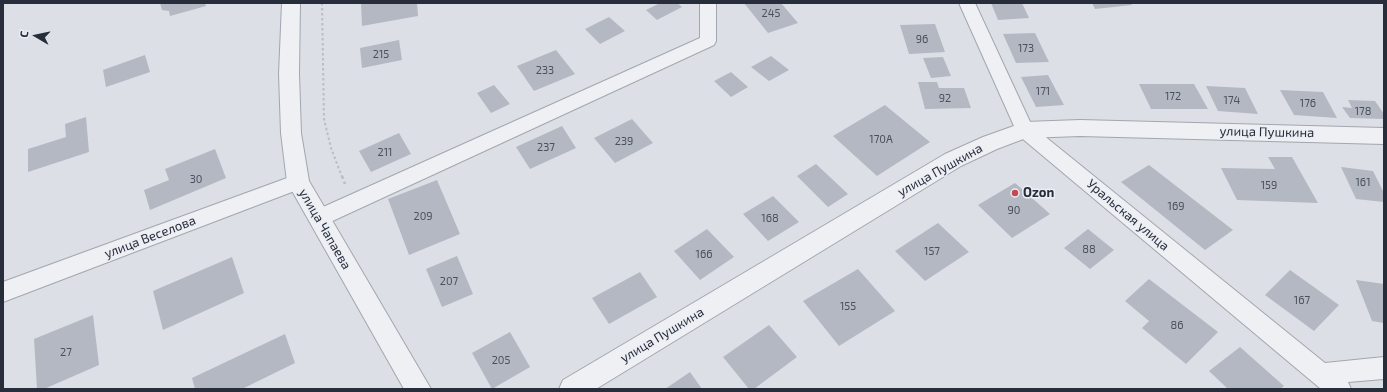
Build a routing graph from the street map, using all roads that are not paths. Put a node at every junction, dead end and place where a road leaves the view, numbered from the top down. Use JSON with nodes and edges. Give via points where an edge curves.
{"nodes":[{"id":1,"x":291,"y":3,"type":"edge"},
{"id":2,"x":708,"y":3,"type":"edge"},
{"id":3,"x":967,"y":3,"type":"edge"},
{"id":4,"x":1025,"y":130,"type":"junction"},
{"id":5,"x":1384,"y":136,"type":"edge"},
{"id":6,"x":298,"y":182,"type":"junction"},
{"id":7,"x":319,"y":218,"type":"junction"},
{"id":8,"x":3,"y":292,"type":"edge"},
{"id":9,"x":1384,"y":368,"type":"edge"},
{"id":10,"x":1322,"y":374,"type":"junction"},
{"id":11,"x":418,"y":389,"type":"edge"},
{"id":12,"x":572,"y":389,"type":"edge"},
{"id":13,"x":1339,"y":389,"type":"edge"}],
"edges":[{"from":1,"to":6,"type":"street","name":"улица Чапаева","via":[[291,133]]},
{"from":2,"to":7,"type":"street","via":[[708,41]]},
{"from":3,"to":4,"type":"street","name":"Уральская улица"},
{"from":4,"to":5,"type":"street","name":"улица Пушкина","via":[[1080,128]]},
{"from":4,"to":10,"type":"street","name":"Уральская улица"},
{"from":4,"to":12,"type":"street","name":"улица Пушкина","via":[[953,160]]},
{"from":6,"to":7,"type":"street","name":"улица Чапаева"},
{"from":6,"to":8,"type":"street","name":"улица Веселова"},
{"from":7,"to":11,"type":"street","name":"улица Чапаева"},
{"from":9,"to":10,"type":"street"},
{"from":10,"to":13,"type":"street","name":"Уральская улица"}]}
